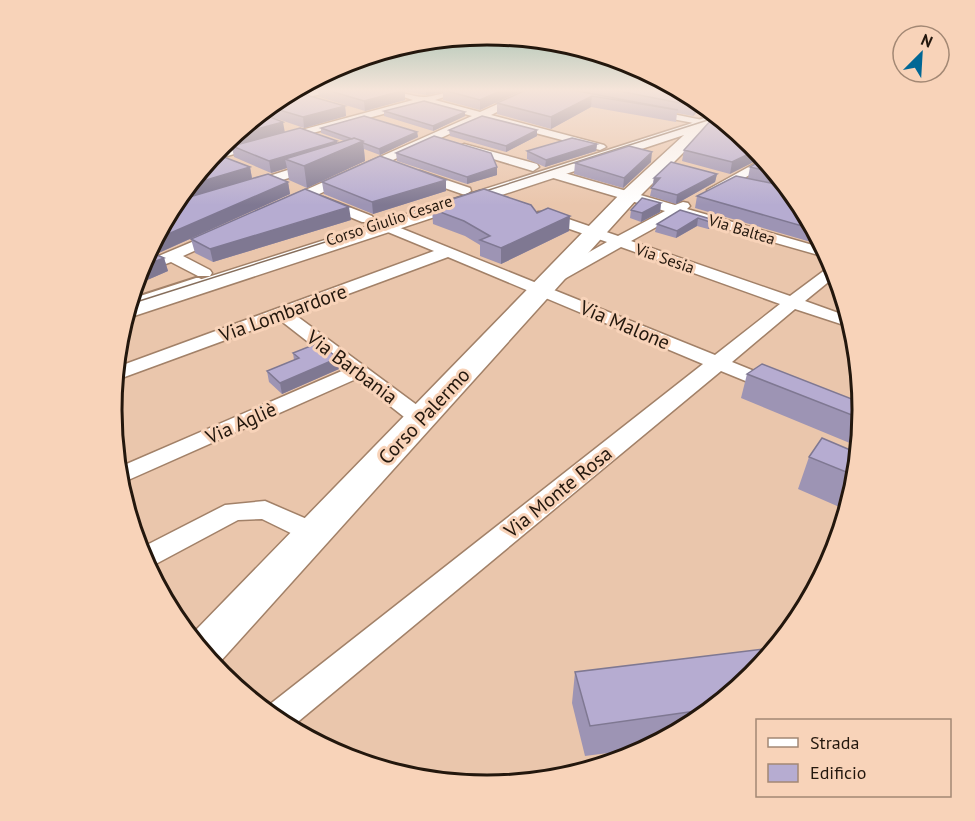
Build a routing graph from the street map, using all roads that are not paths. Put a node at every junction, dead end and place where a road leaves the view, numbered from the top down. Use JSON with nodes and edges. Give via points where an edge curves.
{"nodes":[{"id":1,"x":289,"y":128,"type":"edge"},
{"id":2,"x":320,"y":128,"type":"edge"},
{"id":3,"x":453,"y":128,"type":"edge"},
{"id":4,"x":532,"y":128,"type":"edge"},
{"id":5,"x":676,"y":128,"type":"edge"},
{"id":6,"x":696,"y":128,"type":"edge"},
{"id":7,"x":413,"y":131,"type":"edge"},
{"id":8,"x":302,"y":133,"type":"junction"},
{"id":9,"x":433,"y":137,"type":"junction"},
{"id":10,"x":326,"y":141,"type":"edge"},
{"id":11,"x":629,"y":143,"type":"junction"},
{"id":12,"x":600,"y":147,"type":"junction"},
{"id":13,"x":229,"y":152,"type":"edge"},
{"id":14,"x":364,"y":155,"type":"dead end"},
{"id":15,"x":222,"y":159,"type":"edge"},
{"id":16,"x":381,"y":161,"type":"junction"},
{"id":17,"x":327,"y":162,"type":"edge"},
{"id":18,"x":234,"y":164,"type":"edge"},
{"id":19,"x":669,"y":164,"type":"junction"},
{"id":20,"x":758,"y":166,"type":"edge"},
{"id":21,"x":533,"y":168,"type":"junction"},
{"id":22,"x":252,"y":172,"type":"edge"},
{"id":23,"x":554,"y":174,"type":"junction"},
{"id":24,"x":710,"y":175,"type":"edge"},
{"id":25,"x":271,"y":180,"type":"junction"},
{"id":26,"x":732,"y":181,"type":"junction"},
{"id":27,"x":749,"y":185,"type":"edge"},
{"id":28,"x":240,"y":189,"type":"edge"},
{"id":29,"x":465,"y":191,"type":"junction"},
{"id":30,"x":307,"y":194,"type":"junction"},
{"id":31,"x":485,"y":194,"type":"junction"},
{"id":32,"x":629,"y":196,"type":"junction"},
{"id":33,"x":504,"y":201,"type":"edge"},
{"id":34,"x":275,"y":209,"type":"edge"},
{"id":35,"x":525,"y":209,"type":"edge"},
{"id":36,"x":677,"y":210,"type":"junction"},
{"id":37,"x":367,"y":219,"type":"junction"},
{"id":38,"x":388,"y":227,"type":"junction"},
{"id":39,"x":233,"y":228,"type":"edge"},
{"id":40,"x":605,"y":235,"type":"junction"},
{"id":41,"x":816,"y":251,"type":"edge"},
{"id":42,"x":447,"y":252,"type":"junction"},
{"id":43,"x":171,"y":256,"type":"junction"},
{"id":44,"x":153,"y":264,"type":"edge"},
{"id":45,"x":204,"y":273,"type":"junction"},
{"id":46,"x":826,"y":275,"type":"edge"},
{"id":47,"x":547,"y":285,"type":"junction"},
{"id":48,"x":141,"y":293,"type":"edge"},
{"id":49,"x":139,"y":298,"type":"edge"},
{"id":50,"x":791,"y":302,"type":"junction"},
{"id":51,"x":136,"y":308,"type":"edge"},
{"id":52,"x":283,"y":314,"type":"junction"},
{"id":53,"x":842,"y":320,"type":"edge"},
{"id":54,"x":717,"y":363,"type":"junction"},
{"id":55,"x":124,"y":371,"type":"edge"},
{"id":56,"x":357,"y":371,"type":"junction"},
{"id":57,"x":789,"y":392,"type":"edge"},
{"id":58,"x":421,"y":419,"type":"junction"},
{"id":59,"x":127,"y":472,"type":"edge"},
{"id":60,"x":314,"y":533,"type":"junction"},
{"id":61,"x":152,"y":554,"type":"edge"},
{"id":62,"x":249,"y":602,"type":"junction"},
{"id":63,"x":208,"y":645,"type":"edge"},
{"id":64,"x":220,"y":658,"type":"edge"},
{"id":65,"x":283,"y":713,"type":"edge"}],
"edges":[{"from":1,"to":8,"type":"street"},
{"from":2,"to":8,"type":"street"},
{"from":3,"to":9,"type":"street"},
{"from":4,"to":12,"type":"street"},
{"from":5,"to":11,"type":"main road"},
{"from":6,"to":19,"type":"main road","name":"Corso Palermo"},
{"from":7,"to":9,"type":"street"},
{"from":8,"to":10,"type":"street"},
{"from":8,"to":13,"type":"street"},
{"from":9,"to":16,"type":"street"},
{"from":9,"to":21,"type":"street"},
{"from":11,"to":12,"type":"main road","name":"Corso Giulio Cesare"},
{"from":11,"to":19,"type":"main road"},
{"from":11,"to":23,"type":"main road","name":"Corso Giulio Cesare"},
{"from":11,"to":49,"type":"lane","name":"Corso Giulio Cesare"},
{"from":12,"to":21,"type":"main road","name":"Corso Giulio Cesare"},
{"from":14,"to":16,"type":"street"},
{"from":15,"to":18,"type":"street"},
{"from":16,"to":29,"type":"street"},
{"from":16,"to":30,"type":"street"},
{"from":17,"to":25,"type":"street"},
{"from":19,"to":32,"type":"main road","name":"Corso Palermo"},
{"from":20,"to":26,"type":"street"},
{"from":21,"to":29,"type":"main road","name":"Corso Giulio Cesare"},
{"from":22,"to":25,"type":"street"},
{"from":23,"to":31,"type":"main road","name":"Corso Giulio Cesare"},
{"from":23,"to":32,"type":"street","name":"Via Baltea"},
{"from":24,"to":26,"type":"street"},
{"from":25,"to":28,"type":"street"},
{"from":25,"to":30,"type":"street"},
{"from":26,"to":27,"type":"street"},
{"from":26,"to":36,"type":"street"},
{"from":29,"to":37,"type":"main road","name":"Corso Giulio Cesare"},
{"from":30,"to":34,"type":"street"},
{"from":30,"to":37,"type":"street"},
{"from":31,"to":33,"type":"street"},
{"from":31,"to":38,"type":"main road","name":"Corso Giulio Cesare"},
{"from":32,"to":36,"type":"street","name":"Via Baltea"},
{"from":32,"to":40,"type":"main road","name":"Corso Palermo"},
{"from":35,"to":40,"type":"street","name":"Via Sesia"},
{"from":36,"to":40,"type":"street"},
{"from":36,"to":41,"type":"street","name":"Via Baltea"},
{"from":37,"to":45,"type":"main road","name":"Corso Giulio Cesare"},
{"from":38,"to":42,"type":"street","name":"Via Malone"},
{"from":38,"to":51,"type":"main road","name":"Corso Giulio Cesare"},
{"from":39,"to":43,"type":"street"},
{"from":40,"to":47,"type":"main road","name":"Corso Palermo"},
{"from":40,"to":50,"type":"street","name":"Via Sesia"},
{"from":42,"to":47,"type":"street","name":"Via Malone"},
{"from":42,"to":52,"type":"street","name":"Via Lombardore"},
{"from":43,"to":44,"type":"street"},
{"from":43,"to":45,"type":"street"},
{"from":45,"to":48,"type":"main road","name":"Corso Giulio Cesare"},
{"from":46,"to":50,"type":"street","name":"Via Monte Rosa"},
{"from":47,"to":54,"type":"street","name":"Via Malone"},
{"from":47,"to":58,"type":"main road","name":"Corso Palermo"},
{"from":50,"to":53,"type":"street","name":"Via Sesia"},
{"from":50,"to":54,"type":"street","name":"Via Monte Rosa"},
{"from":52,"to":55,"type":"street","name":"Via Lombardore"},
{"from":52,"to":56,"type":"street","name":"Via Barbania"},
{"from":54,"to":57,"type":"street","name":"Via Malone"},
{"from":54,"to":65,"type":"street","name":"Via Monte Rosa"},
{"from":56,"to":58,"type":"street","name":"Via Barbania"},
{"from":56,"to":59,"type":"street","name":"Via Agliè"},
{"from":58,"to":60,"type":"main road","name":"Corso Palermo"},
{"from":60,"to":61,"type":"street","via":[[266,510],[234,511]]},
{"from":60,"to":62,"type":"main road","name":"Corso Palermo"},
{"from":62,"to":63,"type":"main road","name":"Corso Palermo"},
{"from":62,"to":64,"type":"street","via":[[257,611],[253,619]]}]}
